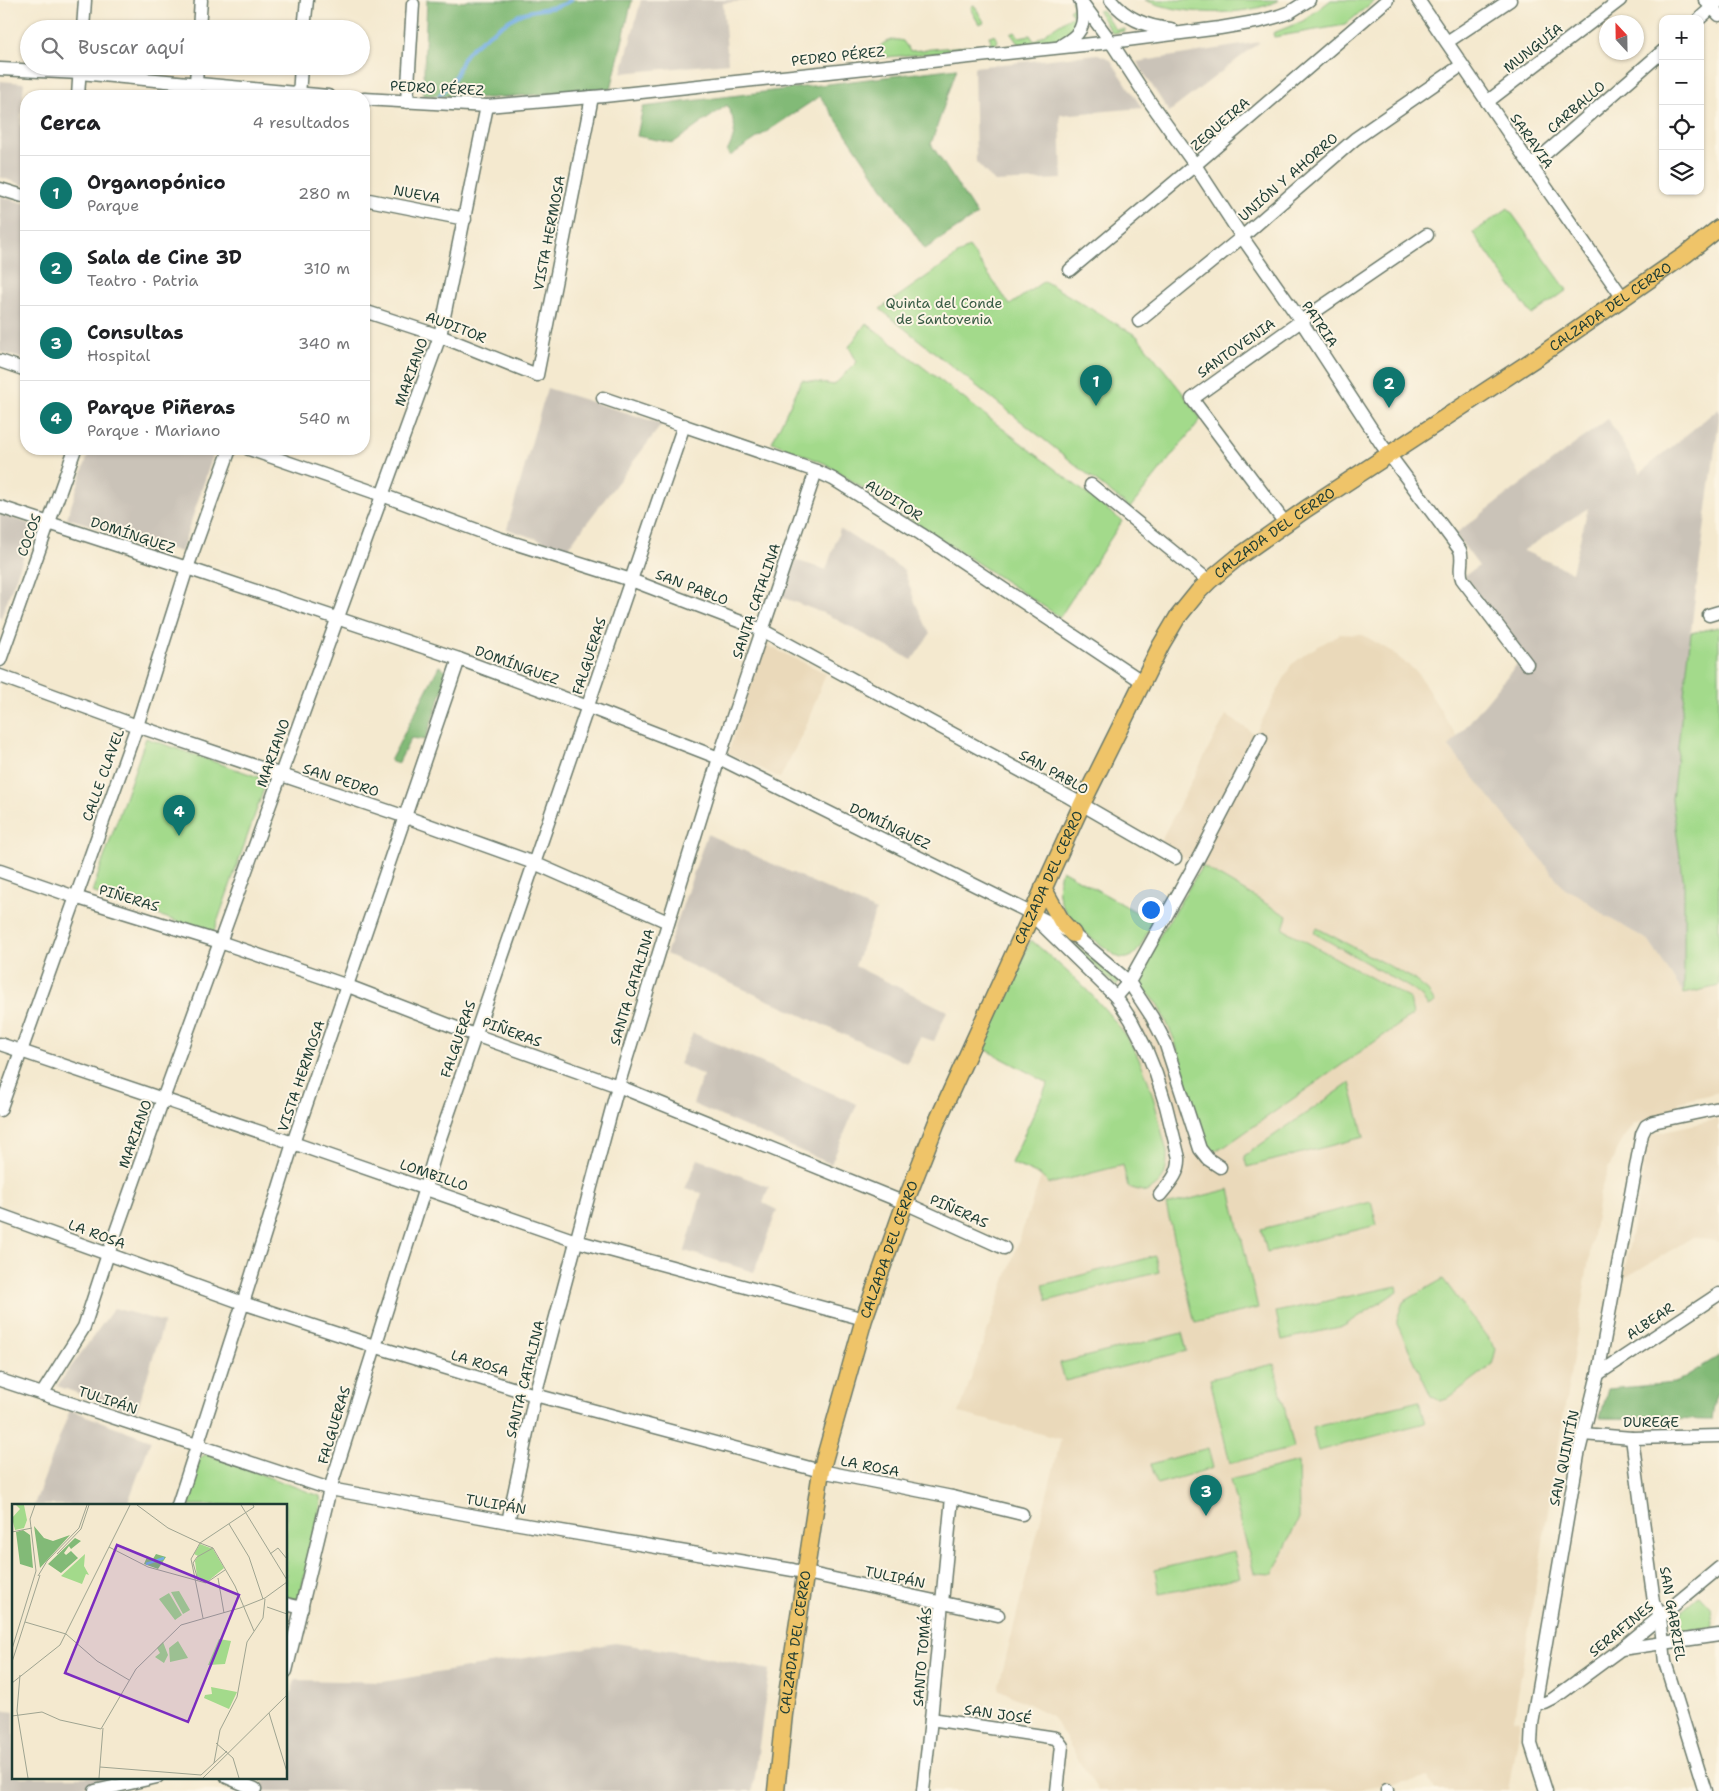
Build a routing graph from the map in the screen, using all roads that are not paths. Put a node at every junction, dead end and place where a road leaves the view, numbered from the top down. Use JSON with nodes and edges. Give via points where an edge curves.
{"nodes":[{"id":1,"x":85,"y":0,"type":"edge"},
{"id":2,"x":201,"y":0,"type":"edge"},
{"id":3,"x":306,"y":0,"type":"edge"},
{"id":4,"x":1111,"y":0,"type":"edge"},
{"id":5,"x":1309,"y":0,"type":"edge"},
{"id":6,"x":1387,"y":0,"type":"edge"},
{"id":7,"x":1418,"y":0,"type":"edge"},
{"id":8,"x":1510,"y":0,"type":"edge"},
{"id":9,"x":1620,"y":0,"type":"edge"},
{"id":10,"x":1081,"y":1,"type":"edge"},
{"id":11,"x":413,"y":4,"type":"dead end"},
{"id":12,"x":1714,"y":6,"type":"edge"},
{"id":13,"x":1125,"y":15,"type":"junction"},
{"id":14,"x":1704,"y":15,"type":"edge"},
{"id":15,"x":84,"y":20,"type":"edge"},
{"id":16,"x":200,"y":20,"type":"edge"},
{"id":17,"x":305,"y":20,"type":"edge"},
{"id":18,"x":1196,"y":31,"type":"junction"},
{"id":19,"x":1130,"y":39,"type":"junction"},
{"id":20,"x":1111,"y":42,"type":"junction"},
{"id":21,"x":1447,"y":42,"type":"junction"},
{"id":22,"x":1060,"y":46,"type":"junction"},
{"id":23,"x":1659,"y":54,"type":"edge"},
{"id":24,"x":1462,"y":65,"type":"junction"},
{"id":25,"x":0,"y":69,"type":"edge"},
{"id":26,"x":20,"y":69,"type":"edge"},
{"id":27,"x":80,"y":75,"type":"edge"},
{"id":28,"x":125,"y":75,"type":"edge"},
{"id":29,"x":196,"y":75,"type":"edge"},
{"id":30,"x":300,"y":75,"type":"edge"},
{"id":31,"x":196,"y":83,"type":"junction"},
{"id":32,"x":78,"y":90,"type":"edge"},
{"id":33,"x":194,"y":90,"type":"edge"},
{"id":34,"x":256,"y":90,"type":"edge"},
{"id":35,"x":299,"y":90,"type":"edge"},
{"id":36,"x":592,"y":97,"type":"junction"},
{"id":37,"x":370,"y":99,"type":"edge"},
{"id":38,"x":407,"y":102,"type":"junction"},
{"id":39,"x":1487,"y":102,"type":"junction"},
{"id":40,"x":488,"y":106,"type":"junction"},
{"id":41,"x":1195,"y":165,"type":"junction"},
{"id":42,"x":1531,"y":166,"type":"junction"},
{"id":43,"x":0,"y":190,"type":"edge"},
{"id":44,"x":20,"y":195,"type":"edge"},
{"id":45,"x":370,"y":200,"type":"edge"},
{"id":46,"x":465,"y":219,"type":"junction"},
{"id":47,"x":1718,"y":231,"type":"edge"},
{"id":48,"x":1427,"y":235,"type":"dead end"},
{"id":49,"x":1242,"y":237,"type":"junction"},
{"id":50,"x":1070,"y":270,"type":"dead end"},
{"id":51,"x":1623,"y":298,"type":"junction"},
{"id":52,"x":370,"y":313,"type":"edge"},
{"id":53,"x":1139,"y":321,"type":"dead end"},
{"id":54,"x":1301,"y":321,"type":"junction"},
{"id":55,"x":440,"y":336,"type":"junction"},
{"id":56,"x":0,"y":361,"type":"edge"},
{"id":57,"x":20,"y":368,"type":"edge"},
{"id":58,"x":537,"y":375,"type":"joint"},
{"id":59,"x":602,"y":398,"type":"dead end"},
{"id":60,"x":684,"y":425,"type":"junction"},
{"id":61,"x":73,"y":455,"type":"edge"},
{"id":62,"x":228,"y":455,"type":"edge"},
{"id":63,"x":265,"y":455,"type":"edge"},
{"id":64,"x":1389,"y":455,"type":"junction"},
{"id":65,"x":816,"y":471,"type":"junction"},
{"id":66,"x":1091,"y":485,"type":"dead end"},
{"id":67,"x":382,"y":495,"type":"junction"},
{"id":68,"x":0,"y":507,"type":"edge"},
{"id":69,"x":49,"y":524,"type":"junction"},
{"id":70,"x":1285,"y":524,"type":"junction"},
{"id":71,"x":187,"y":568,"type":"junction"},
{"id":72,"x":631,"y":580,"type":"junction"},
{"id":73,"x":1209,"y":580,"type":"junction"},
{"id":74,"x":337,"y":618,"type":"junction"},
{"id":75,"x":762,"y":630,"type":"junction"},
{"id":76,"x":459,"y":659,"type":"junction"},
{"id":77,"x":0,"y":660,"type":"edge"},
{"id":78,"x":1526,"y":664,"type":"dead end"},
{"id":79,"x":0,"y":676,"type":"edge"},
{"id":80,"x":1143,"y":682,"type":"junction"},
{"id":81,"x":588,"y":706,"type":"junction"},
{"id":82,"x":137,"y":726,"type":"junction"},
{"id":83,"x":1261,"y":738,"type":"dead end"},
{"id":84,"x":719,"y":758,"type":"junction"},
{"id":85,"x":281,"y":776,"type":"junction"},
{"id":86,"x":1082,"y":804,"type":"junction"},
{"id":87,"x":406,"y":817,"type":"junction"},
{"id":88,"x":1175,"y":858,"type":"dead end"},
{"id":89,"x":534,"y":863,"type":"junction"},
{"id":90,"x":0,"y":871,"type":"edge"},
{"id":91,"x":1043,"y":888,"type":"junction"},
{"id":92,"x":75,"y":897,"type":"junction"},
{"id":93,"x":1031,"y":914,"type":"junction"},
{"id":94,"x":668,"y":922,"type":"junction"},
{"id":95,"x":1073,"y":934,"type":"junction"},
{"id":96,"x":220,"y":942,"type":"junction"},
{"id":97,"x":1129,"y":982,"type":"junction"},
{"id":98,"x":348,"y":986,"type":"junction"},
{"id":99,"x":1116,"y":997,"type":"junction"},
{"id":100,"x":475,"y":1035,"type":"junction"},
{"id":101,"x":0,"y":1044,"type":"edge"},
{"id":102,"x":20,"y":1052,"type":"junction"},
{"id":103,"x":618,"y":1086,"type":"junction"},
{"id":104,"x":163,"y":1099,"type":"junction"},
{"id":105,"x":1719,"y":1108,"type":"edge"},
{"id":106,"x":0,"y":1110,"type":"edge"},
{"id":107,"x":293,"y":1143,"type":"junction"},
{"id":108,"x":1220,"y":1167,"type":"dead end"},
{"id":109,"x":425,"y":1188,"type":"junction"},
{"id":110,"x":1160,"y":1195,"type":"dead end"},
{"id":111,"x":904,"y":1203,"type":"junction"},
{"id":112,"x":0,"y":1215,"type":"edge"},
{"id":113,"x":576,"y":1241,"type":"junction"},
{"id":114,"x":1004,"y":1248,"type":"dead end"},
{"id":115,"x":108,"y":1254,"type":"junction"},
{"id":116,"x":1719,"y":1294,"type":"edge"},
{"id":117,"x":244,"y":1303,"type":"junction"},
{"id":118,"x":864,"y":1319,"type":"junction"},
{"id":119,"x":374,"y":1346,"type":"junction"},
{"id":120,"x":1598,"y":1374,"type":"junction"},
{"id":121,"x":0,"y":1380,"type":"edge"},
{"id":122,"x":42,"y":1394,"type":"junction"},
{"id":123,"x":535,"y":1395,"type":"junction"},
{"id":124,"x":1583,"y":1434,"type":"junction"},
{"id":125,"x":1719,"y":1436,"type":"edge"},
{"id":126,"x":1632,"y":1438,"type":"junction"},
{"id":127,"x":197,"y":1445,"type":"junction"},
{"id":128,"x":822,"y":1471,"type":"junction"},
{"id":129,"x":330,"y":1488,"type":"junction"},
{"id":130,"x":952,"y":1497,"type":"junction"},
{"id":131,"x":178,"y":1504,"type":"edge"},
{"id":132,"x":1022,"y":1514,"type":"dead end"},
{"id":133,"x":508,"y":1522,"type":"junction"},
{"id":134,"x":1719,"y":1568,"type":"edge"},
{"id":135,"x":805,"y":1572,"type":"junction"},
{"id":136,"x":942,"y":1602,"type":"junction"},
{"id":137,"x":288,"y":1604,"type":"edge"},
{"id":138,"x":302,"y":1608,"type":"junction"},
{"id":139,"x":998,"y":1615,"type":"dead end"},
{"id":140,"x":1660,"y":1617,"type":"junction"},
{"id":141,"x":1719,"y":1635,"type":"edge"},
{"id":142,"x":1663,"y":1642,"type":"junction"},
{"id":143,"x":1621,"y":1649,"type":"junction"},
{"id":144,"x":288,"y":1663,"type":"edge"},
{"id":145,"x":1536,"y":1703,"type":"junction"},
{"id":146,"x":931,"y":1719,"type":"junction"},
{"id":147,"x":153,"y":1778,"type":"edge"},
{"id":148,"x":230,"y":1778,"type":"edge"},
{"id":149,"x":130,"y":1784,"type":"edge"},
{"id":150,"x":256,"y":1786,"type":"edge"},
{"id":151,"x":95,"y":1791,"type":"edge"},
{"id":152,"x":776,"y":1791,"type":"edge"},
{"id":153,"x":923,"y":1791,"type":"edge"},
{"id":154,"x":1057,"y":1791,"type":"edge"},
{"id":155,"x":1546,"y":1791,"type":"edge"},
{"id":156,"x":1705,"y":1791,"type":"edge"}],
"edges":[{"from":1,"to":15,"type":"street"},
{"from":2,"to":16,"type":"street"},
{"from":3,"to":17,"type":"street"},
{"from":4,"to":13,"type":"street"},
{"from":5,"to":18,"type":"street","name":"PEDRO PÉREZ","via":[[1290,12],[1261,21]]},
{"from":6,"to":41,"type":"street","name":"ZEQUEIRA"},
{"from":7,"to":21,"type":"street","name":"SARAVIA"},
{"from":8,"to":21,"type":"street"},
{"from":9,"to":39,"type":"street","name":"MUNGUÍA"},
{"from":10,"to":20,"type":"street","name":"PATRIA"},
{"from":10,"to":22,"type":"street","via":[[1082,27]]},
{"from":11,"to":38,"type":"street"},
{"from":12,"to":14,"type":"street"},
{"from":13,"to":18,"type":"street","via":[[1152,26]]},
{"from":13,"to":19,"type":"street","via":[[1137,31]]},
{"from":18,"to":19,"type":"street","name":"PEDRO PÉREZ"},
{"from":19,"to":20,"type":"street","name":"PEDRO PÉREZ"},
{"from":20,"to":22,"type":"street","name":"PEDRO PÉREZ"},
{"from":20,"to":41,"type":"street","name":"PATRIA"},
{"from":21,"to":24,"type":"street","name":"SARAVIA"},
{"from":22,"to":36,"type":"street","name":"PEDRO PÉREZ"},
{"from":23,"to":42,"type":"street","name":"CARBALLO"},
{"from":24,"to":39,"type":"street","name":"SARAVIA"},
{"from":24,"to":49,"type":"street","name":"UNIÓN Y AHORRO","via":[[1355,139]]},
{"from":25,"to":26,"type":"street"},
{"from":27,"to":32,"type":"street"},
{"from":28,"to":31,"type":"street"},
{"from":29,"to":31,"type":"street"},
{"from":30,"to":35,"type":"street"},
{"from":31,"to":33,"type":"street"},
{"from":31,"to":34,"type":"street"},
{"from":36,"to":40,"type":"street","name":"PEDRO PÉREZ"},
{"from":36,"to":58,"type":"street","name":"VISTA HERMOSA"},
{"from":37,"to":38,"type":"street","name":"PEDRO PÉREZ"},
{"from":38,"to":40,"type":"street","name":"PEDRO PÉREZ"},
{"from":39,"to":42,"type":"street","name":"SARAVIA"},
{"from":40,"to":46,"type":"street","name":"MARIANO"},
{"from":41,"to":49,"type":"street","name":"PATRIA"},
{"from":41,"to":50,"type":"street","name":"ZEQUEIRA"},
{"from":42,"to":51,"type":"street","name":"SARAVIA"},
{"from":43,"to":44,"type":"street"},
{"from":45,"to":46,"type":"street","name":"NUEVA"},
{"from":46,"to":55,"type":"street","name":"MARIANO"},
{"from":47,"to":51,"type":"main road","name":"CALZADA DEL CERRO"},
{"from":48,"to":54,"type":"street","name":"SANTOVENIA"},
{"from":49,"to":53,"type":"street","name":"UNIÓN Y AHORRO"},
{"from":49,"to":54,"type":"street","name":"PATRIA"},
{"from":51,"to":64,"type":"main road","name":"CALZADA DEL CERRO"},
{"from":52,"to":55,"type":"street","name":"AUDITOR"},
{"from":54,"to":64,"type":"street","name":"PATRIA"},
{"from":54,"to":70,"type":"street","name":"SANTOVENIA","via":[[1192,398]]},
{"from":55,"to":58,"type":"street","name":"AUDITOR"},
{"from":55,"to":67,"type":"street","name":"MARIANO"},
{"from":56,"to":57,"type":"street"},
{"from":59,"to":60,"type":"street","name":"AUDITOR"},
{"from":60,"to":65,"type":"street","name":"AUDITOR"},
{"from":60,"to":72,"type":"street","name":"FALGUERAS"},
{"from":61,"to":69,"type":"street","name":"COCOS"},
{"from":62,"to":71,"type":"street","name":"CALLE CLAVEL"},
{"from":63,"to":67,"type":"street","name":"SAN PABLO"},
{"from":64,"to":70,"type":"main road","name":"CALZADA DEL CERRO"},
{"from":64,"to":78,"type":"street","name":"PATRIA","via":[[1460,550],[1459,573],[1462,579]]},
{"from":65,"to":75,"type":"street","name":"SANTA CATALINA"},
{"from":65,"to":80,"type":"street","name":"AUDITOR","via":[[921,534]]},
{"from":66,"to":73,"type":"street"},
{"from":67,"to":72,"type":"street","name":"SAN PABLO","via":[[498,538]]},
{"from":67,"to":74,"type":"street","name":"MARIANO"},
{"from":68,"to":69,"type":"street","name":"DOMÍNGUEZ"},
{"from":69,"to":71,"type":"street","name":"DOMÍNGUEZ"},
{"from":69,"to":77,"type":"street","name":"COCOS"},
{"from":70,"to":73,"type":"main road","name":"CALZADA DEL CERRO"},
{"from":71,"to":74,"type":"street","name":"DOMÍNGUEZ"},
{"from":71,"to":82,"type":"street","name":"CALLE CLAVEL"},
{"from":72,"to":75,"type":"street","name":"SAN PABLO"},
{"from":72,"to":81,"type":"street","name":"FALGUERAS"},
{"from":73,"to":80,"type":"main road","name":"CALZADA DEL CERRO","via":[[1177,618]]},
{"from":74,"to":76,"type":"street","name":"DOMÍNGUEZ"},
{"from":74,"to":85,"type":"street","name":"MARIANO"},
{"from":75,"to":84,"type":"street","name":"SANTA CATALINA"},
{"from":75,"to":86,"type":"street","name":"SAN PABLO"},
{"from":76,"to":81,"type":"street","name":"DOMÍNGUEZ"},
{"from":76,"to":87,"type":"street","name":"VISTA HERMOSA"},
{"from":79,"to":82,"type":"street","name":"SAN PEDRO"},
{"from":80,"to":86,"type":"main road","name":"CALZADA DEL CERRO"},
{"from":81,"to":84,"type":"street","name":"DOMÍNGUEZ"},
{"from":81,"to":89,"type":"street","name":"FALGUERAS"},
{"from":82,"to":85,"type":"street","name":"SAN PEDRO"},
{"from":82,"to":92,"type":"street","name":"CALLE CLAVEL"},
{"from":83,"to":97,"type":"street"},
{"from":84,"to":93,"type":"street","name":"DOMÍNGUEZ"},
{"from":84,"to":94,"type":"street","name":"SANTA CATALINA"},
{"from":85,"to":87,"type":"street","name":"SAN PEDRO"},
{"from":85,"to":96,"type":"street","name":"MARIANO"},
{"from":86,"to":88,"type":"street","name":"SAN PABLO"},
{"from":86,"to":91,"type":"main road","name":"CALZADA DEL CERRO"},
{"from":87,"to":89,"type":"street","name":"SAN PEDRO"},
{"from":87,"to":98,"type":"street","name":"VISTA HERMOSA"},
{"from":89,"to":94,"type":"street","name":"SAN PEDRO"},
{"from":89,"to":100,"type":"street","name":"FALGUERAS"},
{"from":90,"to":92,"type":"street","name":"PIÑERAS"},
{"from":91,"to":93,"type":"main road","name":"CALZADA DEL CERRO"},
{"from":91,"to":95,"type":"main road","via":[[1062,922]]},
{"from":92,"to":96,"type":"street","name":"PIÑERAS"},
{"from":92,"to":102,"type":"street","name":"CALLE CLAVEL"},
{"from":93,"to":95,"type":"street","name":"DOMÍNGUEZ"},
{"from":93,"to":99,"type":"street","name":"DOMÍNGUEZ"},
{"from":93,"to":111,"type":"main road","name":"CALZADA DEL CERRO"},
{"from":94,"to":103,"type":"street","name":"SANTA CATALINA"},
{"from":95,"to":97,"type":"street","name":"DOMÍNGUEZ"},
{"from":96,"to":98,"type":"street","name":"PIÑERAS"},
{"from":96,"to":104,"type":"street","name":"MARIANO"},
{"from":97,"to":99,"type":"street"},
{"from":97,"to":108,"type":"street","name":"DOMÍNGUEZ","via":[[1165,1042],[1200,1149]]},
{"from":98,"to":100,"type":"street","name":"PIÑERAS"},
{"from":98,"to":107,"type":"street","name":"VISTA HERMOSA"},
{"from":99,"to":110,"type":"street","name":"DOMÍNGUEZ","via":[[1131,1020],[1156,1074],[1178,1158],[1177,1172]]},
{"from":100,"to":103,"type":"street","name":"PIÑERAS"},
{"from":100,"to":109,"type":"street","name":"FALGUERAS"},
{"from":101,"to":102,"type":"street","name":"LOMBILLO"},
{"from":102,"to":104,"type":"street","name":"LOMBILLO"},
{"from":102,"to":106,"type":"street","name":"CALLE CLAVEL"},
{"from":103,"to":111,"type":"street","name":"PIÑERAS"},
{"from":103,"to":113,"type":"street","name":"SANTA CATALINA"},
{"from":104,"to":107,"type":"street","name":"LOMBILLO"},
{"from":104,"to":115,"type":"street","name":"MARIANO"},
{"from":105,"to":120,"type":"street","name":"SAN QUINTÍN","via":[[1653,1122],[1643,1130]]},
{"from":107,"to":109,"type":"street","name":"LOMBILLO"},
{"from":107,"to":117,"type":"street","name":"VISTA HERMOSA"},
{"from":109,"to":113,"type":"street","name":"LOMBILLO"},
{"from":109,"to":119,"type":"street","name":"FALGUERAS"},
{"from":111,"to":114,"type":"street","name":"PIÑERAS"},
{"from":111,"to":118,"type":"main road","name":"CALZADA DEL CERRO"},
{"from":112,"to":115,"type":"street","name":"LA ROSA"},
{"from":113,"to":118,"type":"street","name":"LOMBILLO"},
{"from":113,"to":123,"type":"street","name":"SANTA CATALINA"},
{"from":115,"to":117,"type":"street","name":"LA ROSA"},
{"from":115,"to":122,"type":"street","name":"MARIANO","via":[[84,1328]]},
{"from":116,"to":120,"type":"street","name":"ALBEAR"},
{"from":117,"to":119,"type":"street","name":"LA ROSA"},
{"from":117,"to":127,"type":"street","name":"VISTA HERMOSA"},
{"from":118,"to":128,"type":"main road","name":"CALZADA DEL CERRO"},
{"from":119,"to":123,"type":"street","name":"LA ROSA"},
{"from":119,"to":129,"type":"street","name":"FALGUERAS"},
{"from":120,"to":124,"type":"street","name":"SAN QUINTÍN"},
{"from":121,"to":122,"type":"street","name":"TULIPÁN"},
{"from":122,"to":127,"type":"street","name":"TULIPÁN"},
{"from":123,"to":128,"type":"street","name":"LA ROSA"},
{"from":123,"to":133,"type":"street","name":"SANTA CATALINA"},
{"from":124,"to":126,"type":"street","name":"DUREGE"},
{"from":124,"to":145,"type":"street","name":"SAN QUINTÍN"},
{"from":125,"to":126,"type":"street","name":"DUREGE"},
{"from":126,"to":140,"type":"street","name":"SAN GABRIEL","via":[[1654,1602]]},
{"from":127,"to":129,"type":"street","name":"TULIPÁN"},
{"from":127,"to":131,"type":"street","name":"VISTA HERMOSA"},
{"from":128,"to":130,"type":"street","name":"LA ROSA"},
{"from":128,"to":135,"type":"main road","name":"CALZADA DEL CERRO"},
{"from":129,"to":133,"type":"street","name":"TULIPÁN"},
{"from":129,"to":138,"type":"street","name":"FALGUERAS"},
{"from":130,"to":132,"type":"street","name":"LA ROSA"},
{"from":130,"to":136,"type":"street","name":"SANTO TOMÁS"},
{"from":133,"to":135,"type":"street","name":"TULIPÁN"},
{"from":134,"to":140,"type":"street","name":"SERAFINES"},
{"from":135,"to":136,"type":"street","name":"TULIPÁN"},
{"from":135,"to":152,"type":"main road","name":"CALZADA DEL CERRO"},
{"from":136,"to":139,"type":"street","name":"TULIPÁN"},
{"from":136,"to":146,"type":"street","name":"SANTO TOMÁS"},
{"from":137,"to":138,"type":"street"},
{"from":138,"to":144,"type":"street","name":"FALGUERAS"},
{"from":140,"to":142,"type":"street","name":"SAN GABRIEL"},
{"from":140,"to":143,"type":"street","name":"SERAFINES"},
{"from":141,"to":142,"type":"street"},
{"from":142,"to":143,"type":"street"},
{"from":142,"to":156,"type":"street","name":"SAN GABRIEL","via":[[1665,1662]]},
{"from":143,"to":145,"type":"street","name":"SERAFINES","via":[[1554,1699]]},
{"from":145,"to":155,"type":"street","name":"SAN QUINTÍN","via":[[1531,1744]]},
{"from":146,"to":153,"type":"street","name":"SANTO TOMÁS"},
{"from":146,"to":154,"type":"street","name":"SAN JOSÉ","via":[[1056,1738],[1062,1746]]},
{"from":147,"to":149,"type":"street"},
{"from":148,"to":150,"type":"street"},
{"from":149,"to":151,"type":"street"}]}
